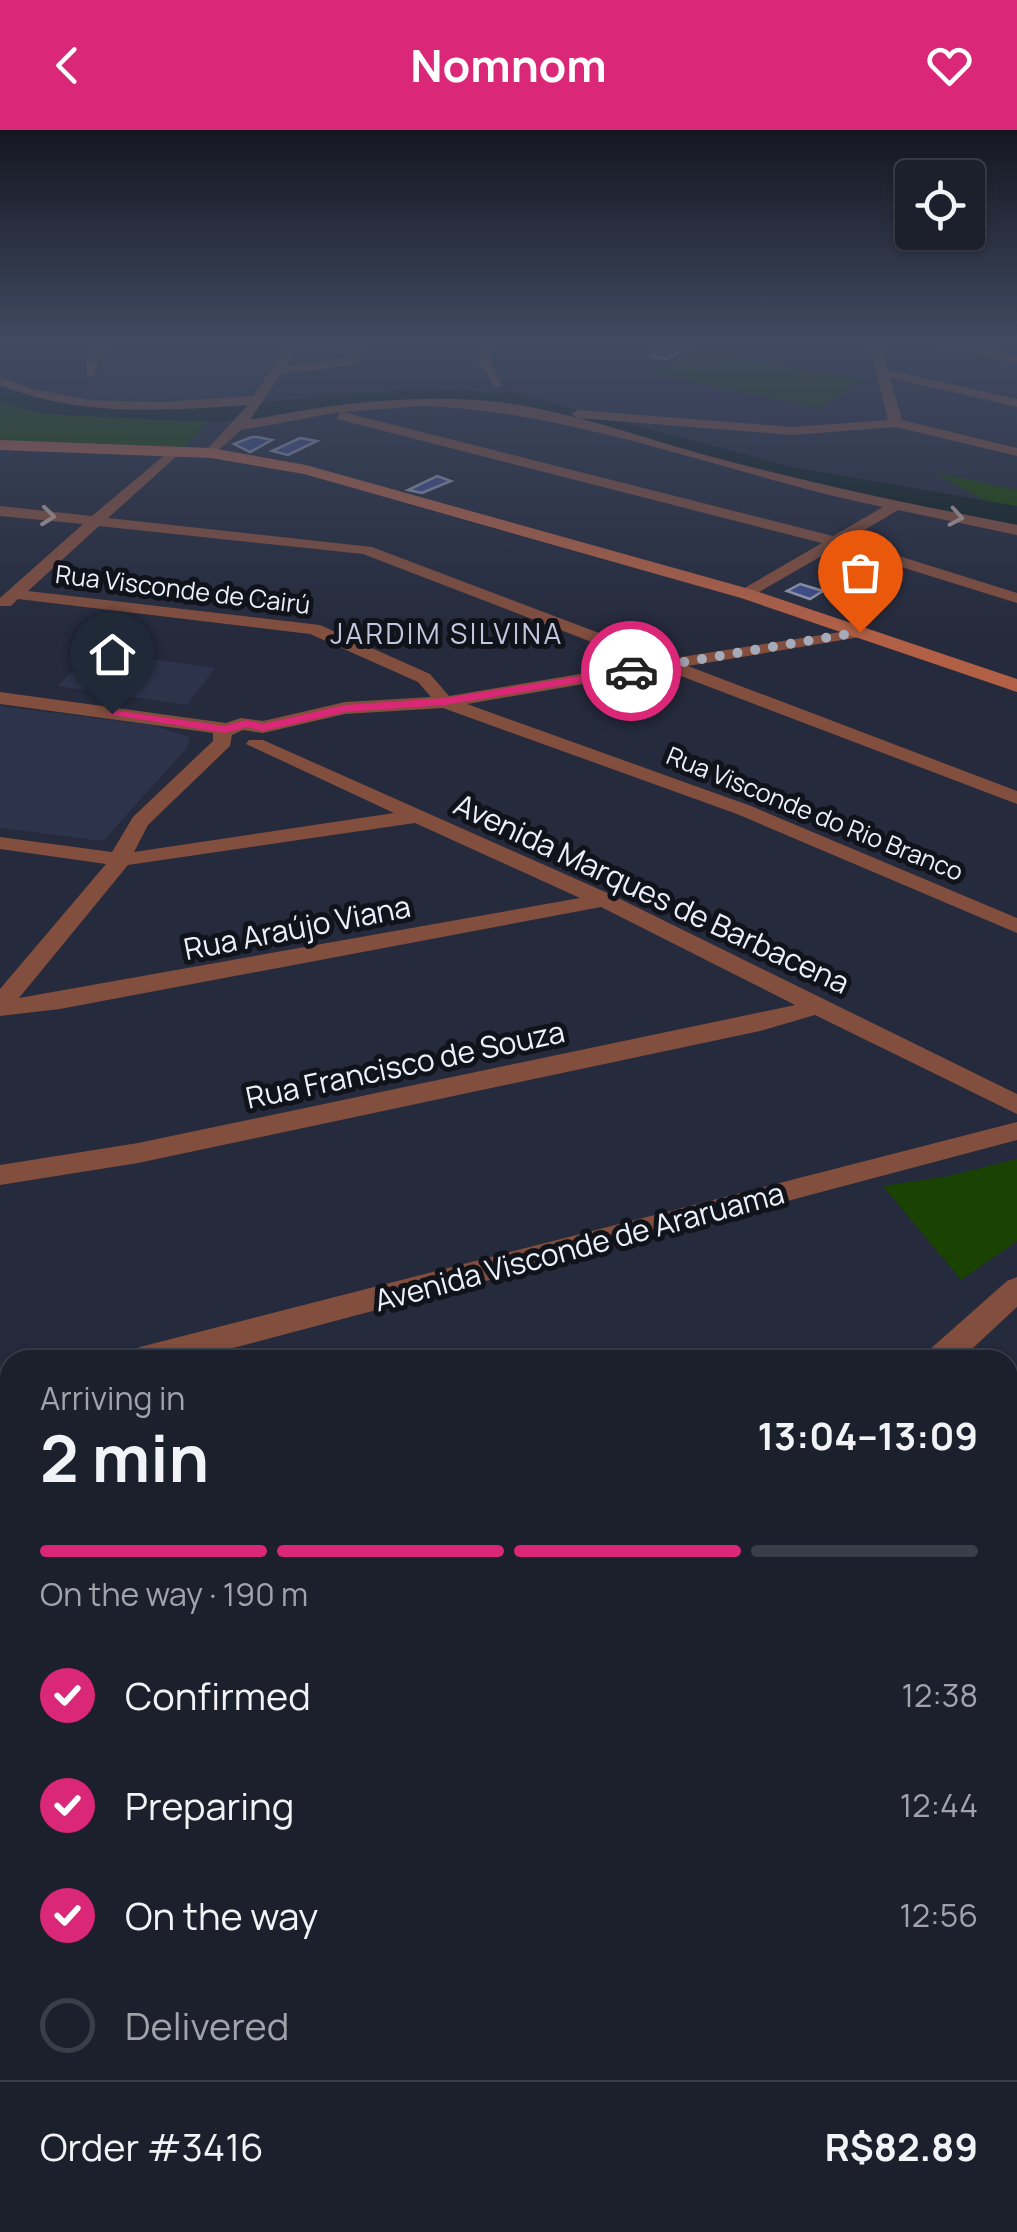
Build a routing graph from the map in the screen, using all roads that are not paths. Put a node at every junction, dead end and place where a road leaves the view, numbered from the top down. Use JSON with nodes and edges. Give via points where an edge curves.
{"nodes":[{"id":1,"x":226,"y":438,"type":"edge"},
{"id":2,"x":432,"y":438,"type":"edge"},
{"id":3,"x":629,"y":438,"type":"edge"},
{"id":4,"x":959,"y":438,"type":"edge"},
{"id":5,"x":0,"y":445,"type":"edge"},
{"id":6,"x":173,"y":452,"type":"junction"},
{"id":7,"x":1017,"y":452,"type":"edge"},
{"id":8,"x":212,"y":454,"type":"junction"},
{"id":9,"x":895,"y":506,"type":"junction"},
{"id":10,"x":0,"y":511,"type":"edge"},
{"id":11,"x":96,"y":521,"type":"junction"},
{"id":12,"x":1017,"y":530,"type":"edge"},
{"id":13,"x":834,"y":541,"type":"junction"},
{"id":14,"x":747,"y":594,"type":"junction"},
{"id":15,"x":1017,"y":598,"type":"edge"},
{"id":16,"x":7,"y":600,"type":"edge"},
{"id":17,"x":860,"y":632,"type":"junction"},
{"id":18,"x":719,"y":658,"type":"junction"},
{"id":19,"x":670,"y":665,"type":"junction"},
{"id":20,"x":1017,"y":686,"type":"edge"},
{"id":21,"x":507,"y":690,"type":"junction"},
{"id":22,"x":738,"y":691,"type":"junction"},
{"id":23,"x":0,"y":698,"type":"edge"},
{"id":24,"x":445,"y":702,"type":"junction"},
{"id":25,"x":534,"y":734,"type":"junction"},
{"id":26,"x":224,"y":736,"type":"junction"},
{"id":27,"x":260,"y":736,"type":"junction"},
{"id":28,"x":1017,"y":798,"type":"edge"},
{"id":29,"x":419,"y":816,"type":"junction"},
{"id":30,"x":0,"y":843,"type":"edge"},
{"id":31,"x":122,"y":854,"type":"junction"},
{"id":32,"x":604,"y":900,"type":"junction"},
{"id":33,"x":1017,"y":926,"type":"edge"},
{"id":34,"x":821,"y":1005,"type":"junction"},
{"id":35,"x":0,"y":1006,"type":"edge"},
{"id":36,"x":1017,"y":1105,"type":"edge"},
{"id":37,"x":1017,"y":1131,"type":"edge"},
{"id":38,"x":0,"y":1175,"type":"edge"},
{"id":39,"x":1017,"y":1290,"type":"edge"},
{"id":40,"x":178,"y":1350,"type":"edge"},
{"id":41,"x":950,"y":1350,"type":"edge"}],
"edges":[{"from":1,"to":8,"type":"street"},
{"from":2,"to":13,"type":"street"},
{"from":3,"to":9,"type":"street"},
{"from":4,"to":7,"type":"street"},
{"from":5,"to":6,"type":"main road"},
{"from":6,"to":8,"type":"main road"},
{"from":6,"to":11,"type":"street"},
{"from":8,"to":14,"type":"main road","via":[[330,476]]},
{"from":9,"to":12,"type":"street","one_way":true},
{"from":9,"to":13,"type":"street"},
{"from":10,"to":11,"type":"street","one_way":true},
{"from":11,"to":16,"type":"street"},
{"from":11,"to":19,"type":"street","via":[[366,550]]},
{"from":13,"to":14,"type":"street"},
{"from":13,"to":15,"type":"street"},
{"from":14,"to":17,"type":"main road"},
{"from":16,"to":24,"type":"street","name":"Rua Visconde de Cairú","via":[[314,629],[424,678]]},
{"from":17,"to":18,"type":"street"},
{"from":17,"to":20,"type":"main road"},
{"from":18,"to":19,"type":"street"},
{"from":18,"to":22,"type":"street"},
{"from":19,"to":21,"type":"street"},
{"from":19,"to":22,"type":"street"},
{"from":21,"to":24,"type":"street"},
{"from":21,"to":25,"type":"street","via":[[513,712]]},
{"from":22,"to":28,"type":"street"},
{"from":23,"to":26,"type":"street"},
{"from":24,"to":25,"type":"street","name":"Rua Visconde do Rio Branco"},
{"from":24,"to":27,"type":"street","via":[[345,708]]},
{"from":25,"to":33,"type":"street","name":"Rua Visconde do Rio Branco","via":[[744,810]]},
{"from":26,"to":27,"type":"street","via":[[234,746]]},
{"from":26,"to":31,"type":"street","via":[[158,804]]},
{"from":27,"to":29,"type":"street","name":"Avenida Marques de Barbacena"},
{"from":29,"to":31,"type":"street"},
{"from":29,"to":32,"type":"street","name":"Avenida Marques de Barbacena"},
{"from":30,"to":31,"type":"street"},
{"from":31,"to":35,"type":"street"},
{"from":32,"to":34,"type":"street","name":"Avenida Marques de Barbacena"},
{"from":32,"to":35,"type":"street","name":"Rua Araújo Viana","via":[[60,1002]]},
{"from":34,"to":36,"type":"street","name":"Avenida Marques de Barbacena"},
{"from":34,"to":38,"type":"street","name":"Rua Francisco de Souza","via":[[138,1153]]},
{"from":37,"to":40,"type":"street","name":"Avenida Visconde de Araruama"},
{"from":39,"to":41,"type":"street"}]}
